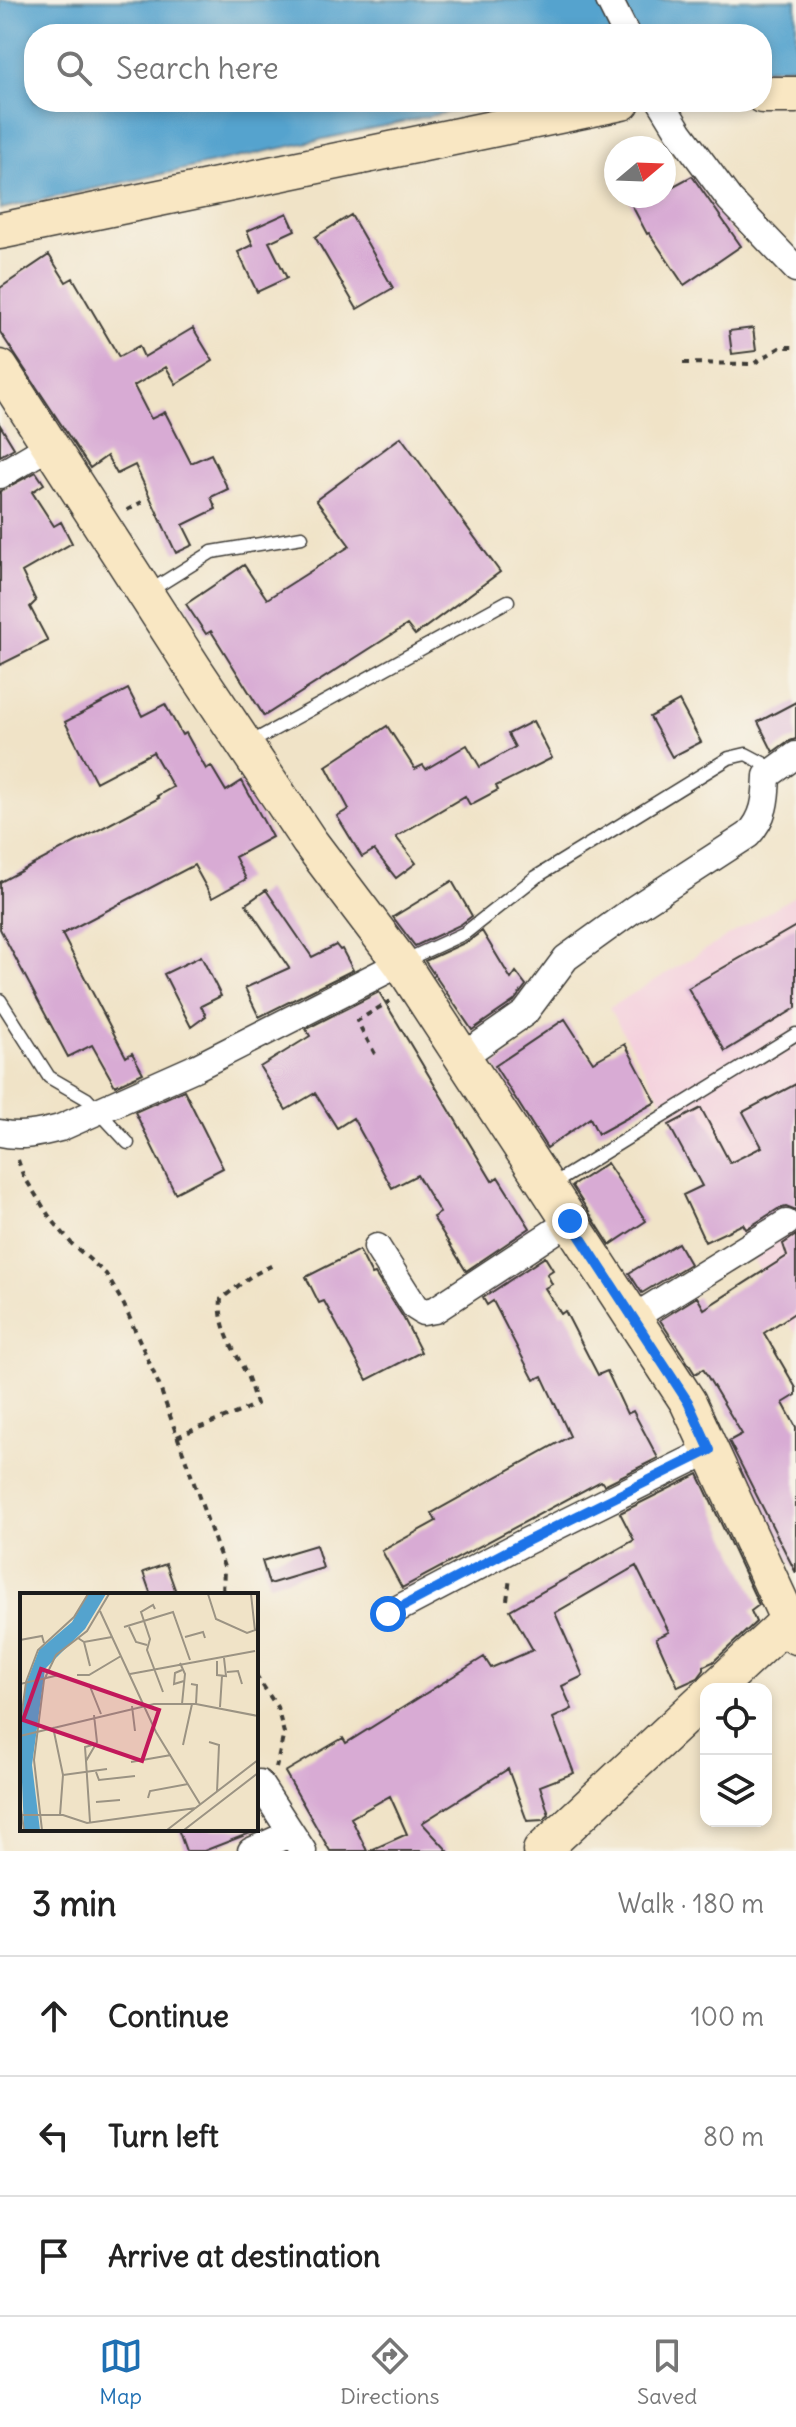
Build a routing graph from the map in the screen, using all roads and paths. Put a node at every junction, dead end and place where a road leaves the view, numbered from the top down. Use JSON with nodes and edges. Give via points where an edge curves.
{"nodes":[{"id":1,"x":609,"y":0,"type":"edge"},
{"id":2,"x":621,"y":24,"type":"edge"},
{"id":3,"x":772,"y":95,"type":"edge"},
{"id":4,"x":796,"y":95,"type":"edge"},
{"id":5,"x":574,"y":112,"type":"edge"},
{"id":6,"x":667,"y":112,"type":"edge"},
{"id":7,"x":0,"y":231,"type":"edge"},
{"id":8,"x":796,"y":269,"type":"edge"},
{"id":9,"x":796,"y":347,"type":"edge"},
{"id":10,"x":683,"y":363,"type":"dead end"},
{"id":11,"x":0,"y":368,"type":"edge"},
{"id":12,"x":49,"y":446,"type":"junction"},
{"id":13,"x":0,"y":475,"type":"edge"},
{"id":14,"x":302,"y":537,"type":"dead end"},
{"id":15,"x":146,"y":594,"type":"junction"},
{"id":16,"x":508,"y":601,"type":"dead end"},
{"id":17,"x":245,"y":745,"type":"junction"},
{"id":18,"x":786,"y":762,"type":"edge"},
{"id":19,"x":408,"y":974,"type":"junction"},
{"id":20,"x":0,"y":1000,"type":"edge"},
{"id":21,"x":796,"y":1034,"type":"edge"},
{"id":22,"x":375,"y":1054,"type":"dead end"},
{"id":23,"x":462,"y":1057,"type":"junction"},
{"id":24,"x":100,"y":1111,"type":"junction"},
{"id":25,"x":3,"y":1129,"type":"edge"},
{"id":26,"x":128,"y":1143,"type":"dead end"},
{"id":27,"x":547,"y":1188,"type":"junction"},
{"id":28,"x":570,"y":1221,"type":"junction"},
{"id":29,"x":786,"y":1223,"type":"dead end"},
{"id":30,"x":377,"y":1247,"type":"dead end"},
{"id":31,"x":273,"y":1265,"type":"dead end"},
{"id":32,"x":633,"y":1318,"type":"junction"},
{"id":33,"x":177,"y":1437,"type":"junction"},
{"id":34,"x":710,"y":1450,"type":"junction"},
{"id":35,"x":223,"y":1593,"type":"edge"},
{"id":36,"x":388,"y":1614,"type":"dead end"},
{"id":37,"x":794,"y":1623,"type":"edge"},
{"id":38,"x":258,"y":1678,"type":"edge"},
{"id":39,"x":722,"y":1683,"type":"edge"},
{"id":40,"x":700,"y":1703,"type":"edge"},
{"id":41,"x":266,"y":1794,"type":"joint"},
{"id":42,"x":297,"y":1842,"type":"edge"},
{"id":43,"x":251,"y":1851,"type":"edge"},
{"id":44,"x":541,"y":1851,"type":"edge"}],
"edges":[{"from":1,"to":2,"type":"street"},
{"from":3,"to":4,"type":"street"},
{"from":5,"to":7,"type":"street"},
{"from":6,"to":8,"type":"street","via":[[730,200]]},
{"from":9,"to":10,"type":"path","via":[[781,347],[753,364]]},
{"from":11,"to":12,"type":"street"},
{"from":12,"to":13,"type":"street"},
{"from":12,"to":15,"type":"street"},
{"from":14,"to":15,"type":"lane","via":[[212,552]]},
{"from":15,"to":17,"type":"street"},
{"from":16,"to":17,"type":"lane"},
{"from":17,"to":19,"type":"street"},
{"from":18,"to":19,"type":"lane","via":[[746,754],[729,758],[536,877]]},
{"from":18,"to":23,"type":"street","via":[[767,776],[760,822],[748,835],[566,958],[525,1013]]},
{"from":19,"to":22,"type":"path","via":[[357,1021]]},
{"from":19,"to":23,"type":"street"},
{"from":19,"to":24,"type":"street"},
{"from":20,"to":24,"type":"lane","via":[[49,1077]]},
{"from":21,"to":27,"type":"lane"},
{"from":23,"to":27,"type":"street"},
{"from":24,"to":25,"type":"street","via":[[49,1131]]},
{"from":24,"to":26,"type":"lane"},
{"from":25,"to":33,"type":"path","via":[[49,1216],[106,1274],[124,1305]]},
{"from":27,"to":28,"type":"street"},
{"from":28,"to":30,"type":"street","via":[[435,1310],[423,1312]]},
{"from":28,"to":32,"type":"street"},
{"from":29,"to":32,"type":"street"},
{"from":31,"to":33,"type":"path","via":[[221,1299],[219,1314],[256,1404]]},
{"from":32,"to":34,"type":"street","via":[[688,1402]]},
{"from":33,"to":35,"type":"path","via":[[224,1567]]},
{"from":34,"to":36,"type":"street"},
{"from":34,"to":37,"type":"street"},
{"from":37,"to":39,"type":"street"},
{"from":38,"to":41,"type":"path","via":[[277,1707],[284,1733]]},
{"from":40,"to":44,"type":"street"},
{"from":41,"to":42,"type":"street"},
{"from":42,"to":43,"type":"street"}]}
